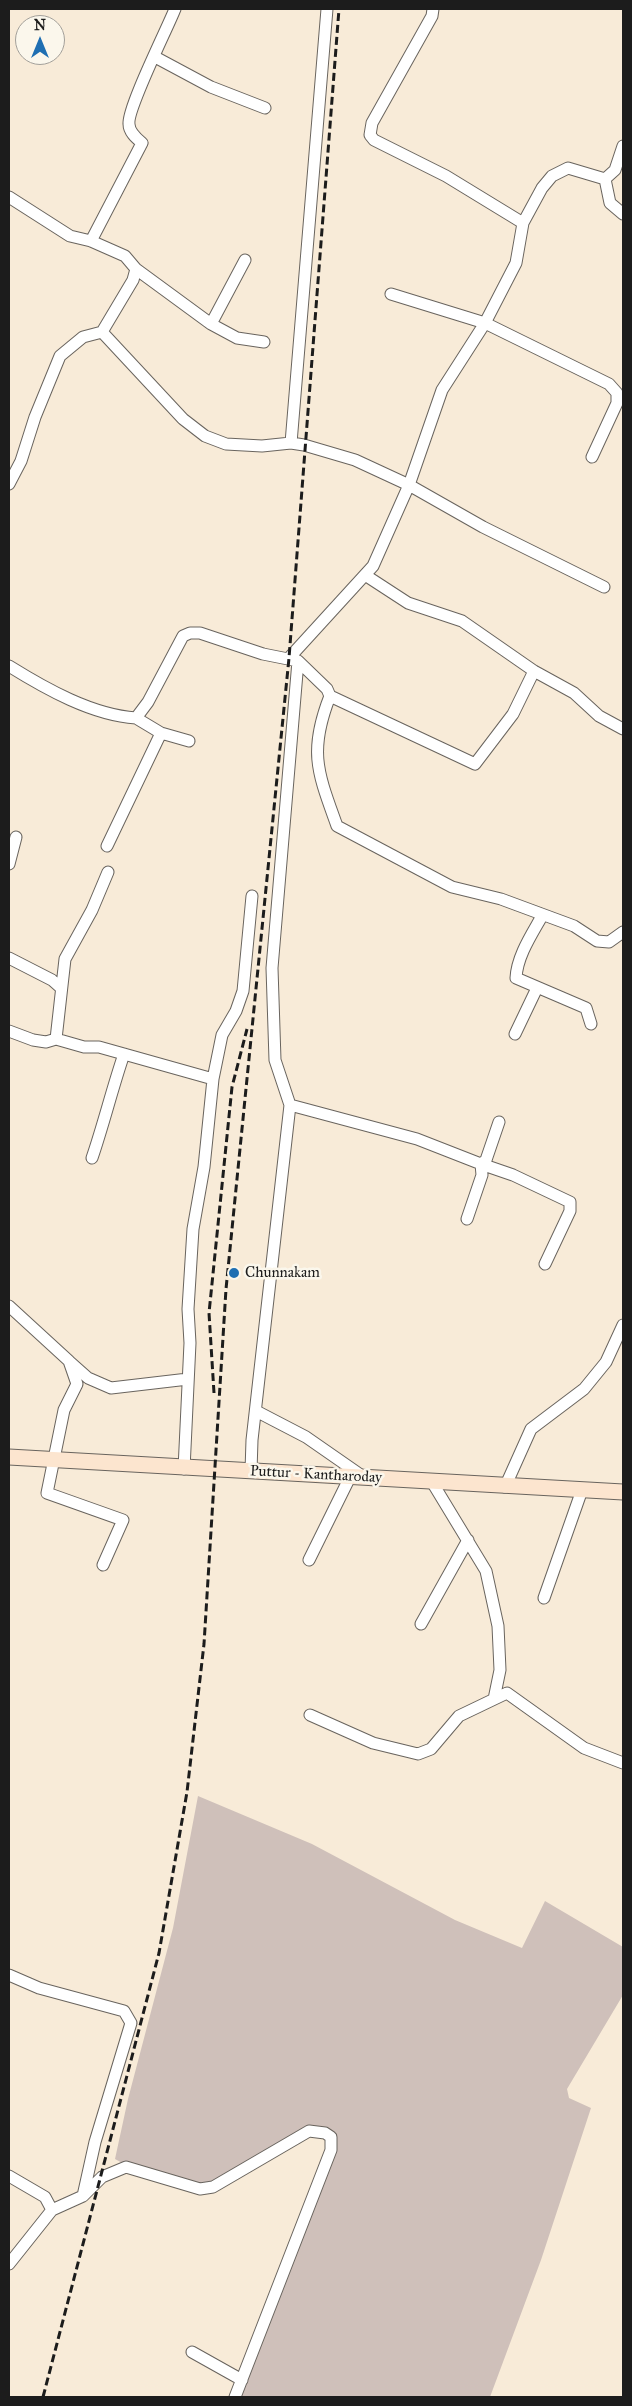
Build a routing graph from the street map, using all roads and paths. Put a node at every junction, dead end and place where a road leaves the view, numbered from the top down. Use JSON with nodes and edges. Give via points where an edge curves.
{"nodes":[{"id":1,"x":175,"y":9,"type":"edge"},
{"id":2,"x":327,"y":9,"type":"edge"},
{"id":3,"x":433,"y":9,"type":"edge"},
{"id":4,"x":155,"y":58,"type":"junction"},
{"id":5,"x":265,"y":108,"type":"dead end"},
{"id":6,"x":623,"y":146,"type":"edge"},
{"id":7,"x":605,"y":179,"type":"junction"},
{"id":8,"x":9,"y":197,"type":"edge"},
{"id":9,"x":623,"y":214,"type":"edge"},
{"id":10,"x":523,"y":223,"type":"junction"},
{"id":11,"x":91,"y":241,"type":"junction"},
{"id":12,"x":245,"y":260,"type":"dead end"},
{"id":13,"x":136,"y":269,"type":"junction"},
{"id":14,"x":391,"y":294,"type":"dead end"},
{"id":15,"x":485,"y":323,"type":"junction"},
{"id":16,"x":211,"y":324,"type":"junction"},
{"id":17,"x":102,"y":332,"type":"junction"},
{"id":18,"x":264,"y":342,"type":"dead end"},
{"id":19,"x":290,"y":443,"type":"junction"},
{"id":20,"x":592,"y":457,"type":"dead end"},
{"id":21,"x":9,"y":484,"type":"edge"},
{"id":22,"x":409,"y":484,"type":"junction"},
{"id":23,"x":365,"y":575,"type":"junction"},
{"id":24,"x":604,"y":587,"type":"dead end"},
{"id":25,"x":293,"y":659,"type":"junction"},
{"id":26,"x":9,"y":666,"type":"edge"},
{"id":27,"x":534,"y":671,"type":"junction"},
{"id":28,"x":330,"y":696,"type":"junction"},
{"id":29,"x":136,"y":718,"type":"junction"},
{"id":30,"x":623,"y":730,"type":"edge"},
{"id":31,"x":161,"y":733,"type":"junction"},
{"id":32,"x":189,"y":741,"type":"dead end"},
{"id":33,"x":16,"y":837,"type":"dead end"},
{"id":34,"x":107,"y":846,"type":"dead end"},
{"id":35,"x":9,"y":864,"type":"edge"},
{"id":36,"x":108,"y":872,"type":"dead end"},
{"id":37,"x":252,"y":896,"type":"dead end"},
{"id":38,"x":542,"y":916,"type":"junction"},
{"id":39,"x":623,"y":932,"type":"edge"},
{"id":40,"x":9,"y":958,"type":"edge"},
{"id":41,"x":61,"y":988,"type":"junction"},
{"id":42,"x":537,"y":988,"type":"junction"},
{"id":43,"x":591,"y":1024,"type":"dead end"},
{"id":44,"x":9,"y":1031,"type":"edge"},
{"id":45,"x":515,"y":1034,"type":"dead end"},
{"id":46,"x":56,"y":1039,"type":"junction"},
{"id":47,"x":124,"y":1054,"type":"junction"},
{"id":48,"x":213,"y":1079,"type":"junction"},
{"id":49,"x":290,"y":1105,"type":"junction"},
{"id":50,"x":499,"y":1122,"type":"dead end"},
{"id":51,"x":92,"y":1158,"type":"dead end"},
{"id":52,"x":481,"y":1164,"type":"junction"},
{"id":53,"x":467,"y":1219,"type":"dead end"},
{"id":54,"x":545,"y":1264,"type":"dead end"},
{"id":55,"x":9,"y":1306,"type":"edge"},
{"id":56,"x":623,"y":1324,"type":"edge"},
{"id":57,"x":69,"y":1361,"type":"junction"},
{"id":58,"x":188,"y":1378,"type":"junction"},
{"id":59,"x":256,"y":1411,"type":"junction"},
{"id":60,"x":9,"y":1457,"type":"edge"},
{"id":61,"x":55,"y":1460,"type":"junction"},
{"id":62,"x":184,"y":1469,"type":"junction"},
{"id":63,"x":250,"y":1471,"type":"junction"},
{"id":64,"x":358,"y":1478,"type":"junction"},
{"id":65,"x":432,"y":1482,"type":"junction"},
{"id":66,"x":505,"y":1487,"type":"junction"},
{"id":67,"x":582,"y":1490,"type":"junction"},
{"id":68,"x":623,"y":1492,"type":"edge"},
{"id":69,"x":468,"y":1540,"type":"junction"},
{"id":70,"x":309,"y":1560,"type":"dead end"},
{"id":71,"x":103,"y":1565,"type":"dead end"},
{"id":72,"x":544,"y":1598,"type":"dead end"},
{"id":73,"x":421,"y":1624,"type":"dead end"},
{"id":74,"x":494,"y":1699,"type":"junction"},
{"id":75,"x":310,"y":1715,"type":"dead end"},
{"id":76,"x":623,"y":1763,"type":"edge"},
{"id":77,"x":9,"y":1975,"type":"edge"},
{"id":78,"x":9,"y":2176,"type":"edge"},
{"id":79,"x":83,"y":2196,"type":"junction"},
{"id":80,"x":52,"y":2210,"type":"junction"},
{"id":81,"x":9,"y":2264,"type":"edge"},
{"id":82,"x":192,"y":2352,"type":"dead end"},
{"id":83,"x":242,"y":2380,"type":"junction"},
{"id":84,"x":235,"y":2397,"type":"edge"}],
"edges":[{"from":1,"to":4,"type":"street"},
{"from":2,"to":19,"type":"street"},
{"from":3,"to":10,"type":"street","via":[[372,123],[370,134],[374,140],[446,176]]},
{"from":4,"to":5,"type":"street","via":[[211,87]]},
{"from":4,"to":11,"type":"street","via":[[134,101],[128,124],[142,143]]},
{"from":6,"to":7,"type":"street","via":[[615,170]]},
{"from":7,"to":9,"type":"street","via":[[610,202]]},
{"from":7,"to":10,"type":"street","via":[[568,168],[552,176]]},
{"from":8,"to":11,"type":"street","via":[[70,236]]},
{"from":10,"to":15,"type":"street","via":[[516,263]]},
{"from":11,"to":13,"type":"street","via":[[125,256]]},
{"from":12,"to":16,"type":"street"},
{"from":13,"to":16,"type":"street"},
{"from":13,"to":17,"type":"street","via":[[133,280]]},
{"from":14,"to":15,"type":"street"},
{"from":15,"to":20,"type":"street","via":[[609,384],[617,393],[617,403]]},
{"from":15,"to":22,"type":"street","via":[[442,390]]},
{"from":16,"to":18,"type":"street","via":[[237,338]]},
{"from":17,"to":19,"type":"street","via":[[182,419],[205,436],[226,444],[262,446]]},
{"from":17,"to":21,"type":"street","via":[[83,337],[60,356],[21,461]]},
{"from":19,"to":22,"type":"street","via":[[355,460]]},
{"from":22,"to":23,"type":"street","via":[[373,566]]},
{"from":22,"to":24,"type":"street","via":[[483,527]]},
{"from":23,"to":25,"type":"street"},
{"from":23,"to":27,"type":"street","via":[[408,603],[462,621]]},
{"from":25,"to":28,"type":"street","via":[[327,688]]},
{"from":25,"to":29,"type":"street","via":[[190,633],[183,636]]},
{"from":25,"to":49,"type":"street","via":[[272,968],[275,1060]]},
{"from":26,"to":29,"type":"street","via":[[50,691],[120,717]]},
{"from":27,"to":28,"type":"street","via":[[513,714],[475,764]]},
{"from":27,"to":30,"type":"street","via":[[574,693],[599,716]]},
{"from":28,"to":38,"type":"street","via":[[323,712],[316,754],[320,777],[337,826],[452,887],[501,899]]},
{"from":29,"to":31,"type":"street"},
{"from":31,"to":32,"type":"street"},
{"from":31,"to":34,"type":"street"},
{"from":33,"to":35,"type":"street"},
{"from":36,"to":41,"type":"street","via":[[65,959]]},
{"from":37,"to":48,"type":"street","via":[[243,992],[222,1035]]},
{"from":38,"to":39,"type":"street","via":[[574,926],[597,942],[609,942]]},
{"from":38,"to":42,"type":"street","via":[[516,970],[516,978]]},
{"from":40,"to":41,"type":"street"},
{"from":41,"to":46,"type":"street"},
{"from":42,"to":43,"type":"street","via":[[586,1008]]},
{"from":42,"to":45,"type":"street"},
{"from":44,"to":46,"type":"street","via":[[33,1040],[46,1042]]},
{"from":46,"to":47,"type":"street"},
{"from":47,"to":48,"type":"street"},
{"from":47,"to":51,"type":"street"},
{"from":48,"to":58,"type":"street","via":[[194,1228],[188,1309]]},
{"from":49,"to":52,"type":"street","via":[[417,1140]]},
{"from":49,"to":59,"type":"street"},
{"from":50,"to":52,"type":"street","via":[[486,1160]]},
{"from":52,"to":53,"type":"street","via":[[482,1175]]},
{"from":52,"to":54,"type":"street","via":[[514,1175],[570,1202],[570,1211]]},
{"from":55,"to":57,"type":"street"},
{"from":56,"to":66,"type":"street","via":[[606,1362],[584,1389],[531,1429]]},
{"from":57,"to":58,"type":"street","via":[[88,1378],[111,1388]]},
{"from":57,"to":61,"type":"street","via":[[77,1384],[64,1410]]},
{"from":58,"to":62,"type":"street"},
{"from":59,"to":63,"type":"street"},
{"from":59,"to":64,"type":"street","via":[[306,1437]]},
{"from":60,"to":61,"type":"main road","name":"Puttur - Kantharoday"},
{"from":61,"to":62,"type":"main road","name":"Puttur - Kantharoday"},
{"from":61,"to":71,"type":"street","via":[[47,1493],[123,1520]]},
{"from":62,"to":63,"type":"main road","name":"Puttur - Kantharoday"},
{"from":63,"to":64,"type":"main road","name":"Puttur - Kantharoday"},
{"from":64,"to":65,"type":"main road","name":"Puttur - Kantharoday"},
{"from":64,"to":70,"type":"street"},
{"from":65,"to":66,"type":"main road","name":"Puttur - Kantharoday"},
{"from":65,"to":69,"type":"street"},
{"from":66,"to":67,"type":"main road","name":"Puttur - Kantharoday"},
{"from":67,"to":68,"type":"main road","name":"Puttur - Kantharoday"},
{"from":67,"to":72,"type":"street"},
{"from":69,"to":73,"type":"street"},
{"from":69,"to":74,"type":"street","via":[[486,1571],[498,1626],[500,1670]]},
{"from":74,"to":75,"type":"street","via":[[459,1716],[431,1749],[418,1754],[373,1742]]},
{"from":74,"to":76,"type":"street","via":[[507,1694],[584,1748]]},
{"from":77,"to":79,"type":"street","via":[[39,1988],[124,2011],[131,2023],[95,2142]]},
{"from":78,"to":80,"type":"street","via":[[45,2197]]},
{"from":79,"to":80,"type":"street"},
{"from":79,"to":83,"type":"street","via":[[102,2177],[126,2167],[200,2189],[213,2187],[309,2131],[331,2137],[331,2150]]},
{"from":80,"to":81,"type":"street"},
{"from":82,"to":83,"type":"street"},
{"from":83,"to":84,"type":"street"}]}
